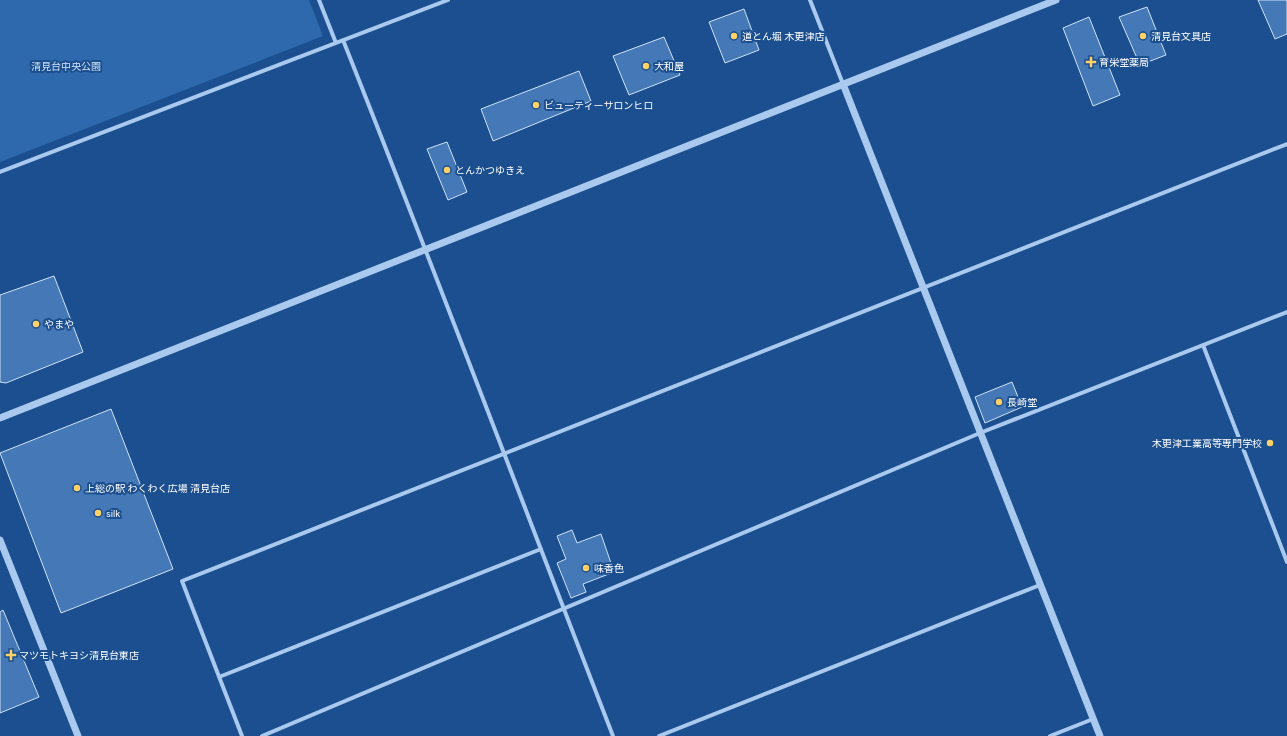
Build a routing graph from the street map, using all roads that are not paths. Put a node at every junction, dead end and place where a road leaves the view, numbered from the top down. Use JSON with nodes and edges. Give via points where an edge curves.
{"nodes":[{"id":1,"x":319,"y":0,"type":"edge"},
{"id":2,"x":448,"y":0,"type":"edge"},
{"id":3,"x":810,"y":0,"type":"edge"},
{"id":4,"x":1056,"y":0,"type":"edge"},
{"id":5,"x":343,"y":40,"type":"junction"},
{"id":6,"x":336,"y":43,"type":"junction"},
{"id":7,"x":843,"y":84,"type":"junction"},
{"id":8,"x":1287,"y":144,"type":"edge"},
{"id":9,"x":0,"y":172,"type":"edge"},
{"id":10,"x":426,"y":250,"type":"junction"},
{"id":11,"x":923,"y":288,"type":"junction"},
{"id":12,"x":1287,"y":312,"type":"edge"},
{"id":13,"x":1203,"y":345,"type":"junction"},
{"id":14,"x":0,"y":418,"type":"edge"},
{"id":15,"x":980,"y":433,"type":"junction"},
{"id":16,"x":504,"y":454,"type":"junction"},
{"id":17,"x":0,"y":540,"type":"edge"},
{"id":18,"x":541,"y":549,"type":"junction"},
{"id":19,"x":1287,"y":562,"type":"edge"},
{"id":20,"x":1040,"y":585,"type":"junction"},
{"id":21,"x":564,"y":609,"type":"junction"},
{"id":22,"x":219,"y":677,"type":"junction"},
{"id":23,"x":1093,"y":719,"type":"junction"},
{"id":24,"x":78,"y":736,"type":"edge"},
{"id":25,"x":242,"y":736,"type":"edge"},
{"id":26,"x":262,"y":736,"type":"edge"},
{"id":27,"x":614,"y":736,"type":"edge"},
{"id":28,"x":659,"y":736,"type":"edge"},
{"id":29,"x":1050,"y":736,"type":"edge"},
{"id":30,"x":1100,"y":736,"type":"edge"}],
"edges":[{"from":1,"to":6,"type":"street"},
{"from":2,"to":5,"type":"street"},
{"from":3,"to":7,"type":"street"},
{"from":4,"to":7,"type":"street"},
{"from":5,"to":6,"type":"street"},
{"from":5,"to":10,"type":"street"},
{"from":6,"to":9,"type":"street"},
{"from":7,"to":10,"type":"street"},
{"from":7,"to":11,"type":"street"},
{"from":8,"to":11,"type":"street"},
{"from":10,"to":14,"type":"street"},
{"from":10,"to":16,"type":"street"},
{"from":11,"to":15,"type":"street"},
{"from":11,"to":16,"type":"street"},
{"from":12,"to":13,"type":"street"},
{"from":13,"to":15,"type":"street"},
{"from":13,"to":19,"type":"street"},
{"from":15,"to":20,"type":"street"},
{"from":15,"to":21,"type":"street"},
{"from":16,"to":18,"type":"street"},
{"from":16,"to":22,"type":"street","via":[[182,581]]},
{"from":17,"to":24,"type":"street"},
{"from":18,"to":21,"type":"street"},
{"from":18,"to":22,"type":"street"},
{"from":20,"to":23,"type":"street"},
{"from":20,"to":28,"type":"street"},
{"from":21,"to":26,"type":"street"},
{"from":21,"to":27,"type":"street"},
{"from":22,"to":25,"type":"street"},
{"from":23,"to":29,"type":"street"},
{"from":23,"to":30,"type":"street"}]}
